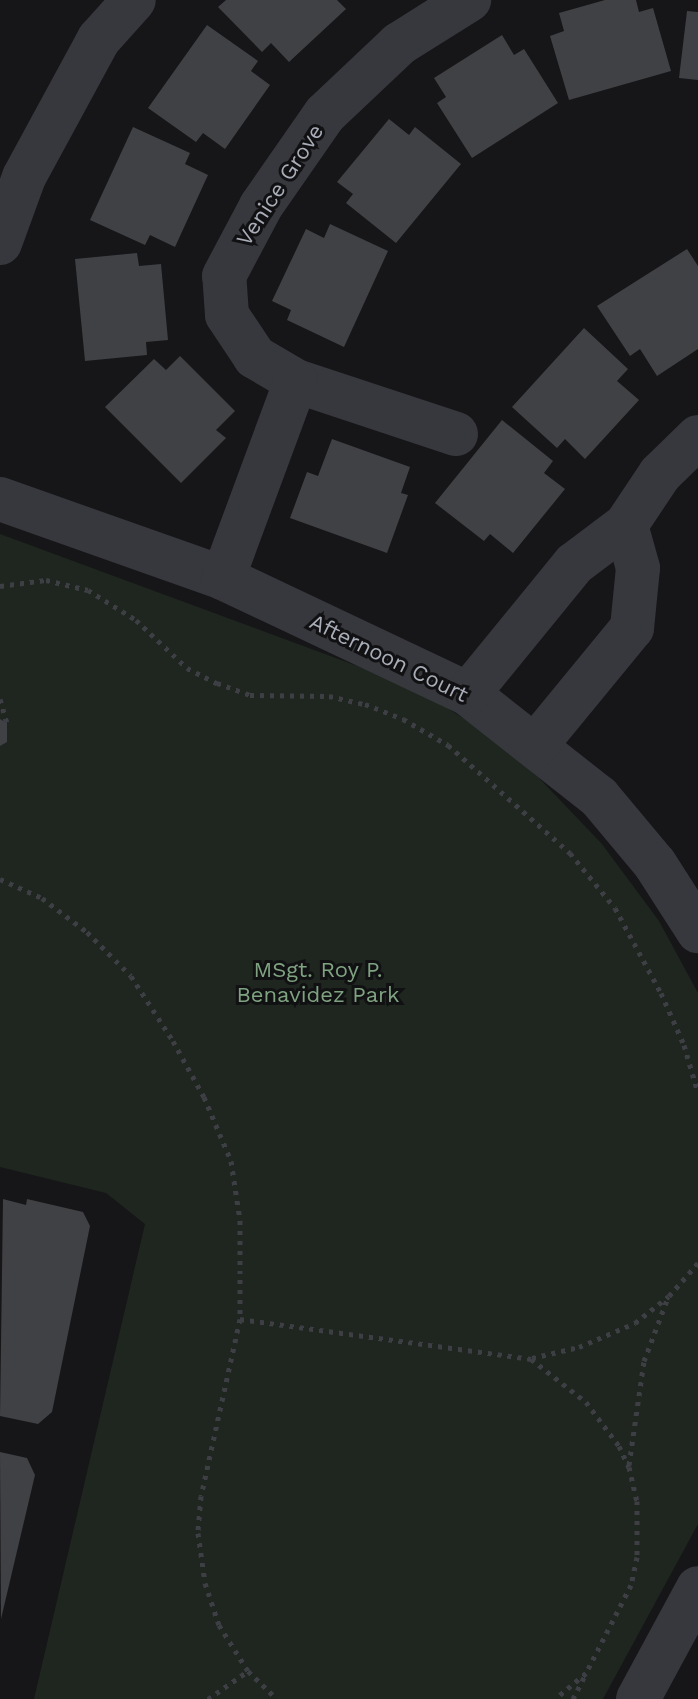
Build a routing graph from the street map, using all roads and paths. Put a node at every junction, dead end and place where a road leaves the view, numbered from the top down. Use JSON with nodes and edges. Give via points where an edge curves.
{"nodes":[{"id":1,"x":134,"y":0,"type":"edge"},
{"id":2,"x":469,"y":0,"type":"edge"},
{"id":3,"x":12,"y":172,"type":"edge"},
{"id":4,"x":0,"y":243,"type":"edge"},
{"id":5,"x":296,"y":381,"type":"junction"},
{"id":6,"x":456,"y":434,"type":"dead end"},
{"id":7,"x":698,"y":437,"type":"edge"},
{"id":8,"x":0,"y":499,"type":"edge"},
{"id":9,"x":626,"y":525,"type":"junction"},
{"id":10,"x":223,"y":578,"type":"junction"},
{"id":11,"x":0,"y":586,"type":"edge"},
{"id":12,"x":468,"y":694,"type":"junction"},
{"id":13,"x":0,"y":699,"type":"edge"},
{"id":14,"x":7,"y":723,"type":"dead end"},
{"id":15,"x":535,"y":746,"type":"junction"},
{"id":16,"x":0,"y":879,"type":"edge"},
{"id":17,"x":698,"y":931,"type":"edge"},
{"id":18,"x":698,"y":1093,"type":"edge"},
{"id":19,"x":698,"y":1263,"type":"edge"},
{"id":20,"x":669,"y":1296,"type":"junction"},
{"id":21,"x":240,"y":1319,"type":"junction"},
{"id":22,"x":531,"y":1359,"type":"junction"},
{"id":23,"x":629,"y":1467,"type":"junction"},
{"id":24,"x":698,"y":1588,"type":"edge"},
{"id":25,"x":248,"y":1671,"type":"junction"},
{"id":26,"x":586,"y":1673,"type":"junction"},
{"id":27,"x":208,"y":1699,"type":"edge"},
{"id":28,"x":277,"y":1699,"type":"edge"},
{"id":29,"x":555,"y":1699,"type":"edge"},
{"id":30,"x":573,"y":1699,"type":"edge"},
{"id":31,"x":638,"y":1699,"type":"edge"}],
"edges":[{"from":1,"to":3,"type":"street","via":[[99,39]]},
{"from":2,"to":5,"type":"street","name":"Venice Grove","via":[[399,44],[325,114],[261,206],[224,276],[227,315],[255,357]]},
{"from":3,"to":4,"type":"street"},
{"from":5,"to":6,"type":"street","name":"Venice Grove"},
{"from":5,"to":10,"type":"street"},
{"from":7,"to":9,"type":"street","via":[[660,474]]},
{"from":8,"to":10,"type":"street","name":"Afternoon Court"},
{"from":9,"to":12,"type":"street","via":[[574,564]]},
{"from":9,"to":15,"type":"street","via":[[638,568],[632,628]]},
{"from":10,"to":12,"type":"street","name":"Afternoon Court"},
{"from":11,"to":18,"type":"path","via":[[46,580],[88,590],[136,620],[187,668],[217,683],[250,695],[329,696],[365,704],[448,745],[570,853],[615,908],[661,993]]},
{"from":12,"to":15,"type":"street","name":"Afternoon Court"},
{"from":13,"to":14,"type":"path"},
{"from":15,"to":17,"type":"street","name":"Afternoon Court","via":[[599,797],[655,864]]},
{"from":16,"to":21,"type":"path","via":[[42,898],[87,932],[131,976],[173,1041],[231,1161],[240,1220]]},
{"from":19,"to":20,"type":"path"},
{"from":20,"to":22,"type":"path","via":[[635,1323],[579,1347]]},
{"from":20,"to":23,"type":"path","via":[[644,1361]]},
{"from":21,"to":22,"type":"path"},
{"from":21,"to":25,"type":"path","via":[[201,1496],[198,1533],[205,1583],[219,1625]]},
{"from":22,"to":23,"type":"path","via":[[586,1402]]},
{"from":23,"to":26,"type":"path","via":[[637,1501],[637,1557],[631,1585]]},
{"from":24,"to":31,"type":"street"},
{"from":25,"to":27,"type":"path"},
{"from":25,"to":28,"type":"path"},
{"from":26,"to":29,"type":"path"},
{"from":26,"to":30,"type":"path"}]}
